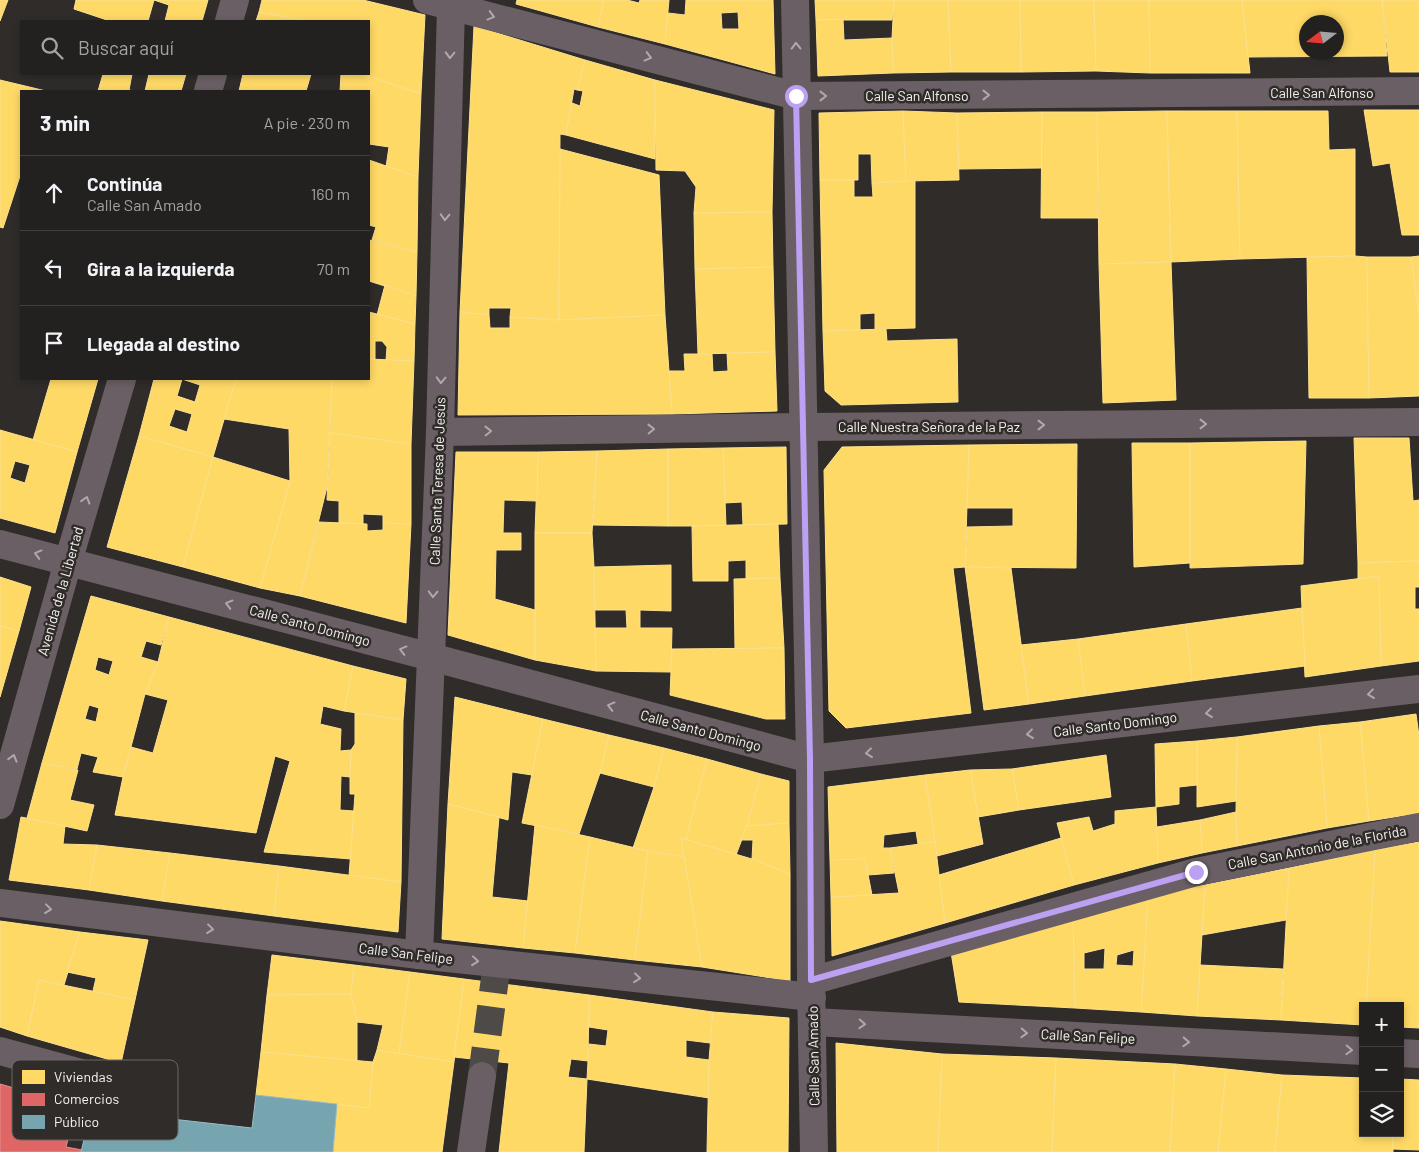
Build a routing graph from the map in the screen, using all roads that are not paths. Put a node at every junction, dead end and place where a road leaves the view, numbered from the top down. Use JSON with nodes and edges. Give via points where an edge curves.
{"nodes":[{"id":1,"x":235,"y":0,"type":"edge"},
{"id":2,"x":795,"y":0,"type":"edge"},
{"id":3,"x":439,"y":3,"type":"edge"},
{"id":4,"x":229,"y":20,"type":"edge"},
{"id":5,"x":213,"y":75,"type":"edge"},
{"id":6,"x":208,"y":90,"type":"edge"},
{"id":7,"x":1419,"y":91,"type":"edge"},
{"id":8,"x":796,"y":96,"type":"junction"},
{"id":9,"x":122,"y":380,"type":"edge"},
{"id":10,"x":1419,"y":422,"type":"edge"},
{"id":11,"x":803,"y":427,"type":"junction"},
{"id":12,"x":440,"y":432,"type":"junction"},
{"id":13,"x":0,"y":544,"type":"edge"},
{"id":14,"x":68,"y":562,"type":"junction"},
{"id":15,"x":431,"y":657,"type":"junction"},
{"id":16,"x":1419,"y":689,"type":"edge"},
{"id":17,"x":810,"y":759,"type":"junction"},
{"id":18,"x":0,"y":804,"type":"edge"},
{"id":19,"x":1419,"y":827,"type":"edge"},
{"id":20,"x":0,"y":903,"type":"edge"},
{"id":21,"x":419,"y":955,"type":"junction"},
{"id":22,"x":812,"y":1000,"type":"junction"},
{"id":23,"x":0,"y":1051,"type":"edge"},
{"id":24,"x":1359,"y":1051,"type":"edge"},
{"id":25,"x":1404,"y":1053,"type":"edge"},
{"id":26,"x":1419,"y":1054,"type":"edge"},
{"id":27,"x":33,"y":1060,"type":"edge"},
{"id":28,"x":482,"y":1076,"type":"tunnel mouth"},
{"id":29,"x":471,"y":1152,"type":"edge"},
{"id":30,"x":814,"y":1152,"type":"edge"}],
"edges":[{"from":1,"to":4,"type":"street"},
{"from":8,"to":2,"type":"street","name":"Calle San Amado","one_way":true},
{"from":3,"to":8,"type":"street","name":"Calle San Alfonso","one_way":true},
{"from":3,"to":12,"type":"street","name":"Calle Santa Teresa de Jesús","one_way":true},
{"from":5,"to":6,"type":"street"},
{"from":8,"to":7,"type":"street","name":"Calle San Alfonso","one_way":true},
{"from":8,"to":11,"type":"street","name":"Calle San Amado"},
{"from":14,"to":9,"type":"street","name":"Avenida de la Libertad","one_way":true},
{"from":11,"to":10,"type":"street","name":"Calle Nuestra Señora de la Paz","one_way":true},
{"from":12,"to":11,"type":"street","name":"Calle Nuestra Señora de la Paz","one_way":true},
{"from":11,"to":17,"type":"street","name":"Calle San Amado"},
{"from":12,"to":15,"type":"street","name":"Calle Santa Teresa de Jesús","one_way":true},
{"from":14,"to":13,"type":"street","name":"Calle Santo Domingo","one_way":true},
{"from":15,"to":14,"type":"street","name":"Calle Santo Domingo","one_way":true},
{"from":18,"to":14,"type":"street","name":"Avenida de la Libertad","one_way":true},
{"from":17,"to":15,"type":"street","name":"Calle Santo Domingo","one_way":true},
{"from":15,"to":21,"type":"street","name":"Calle Santa Teresa de Jesús"},
{"from":16,"to":17,"type":"street","name":"Calle Santo Domingo","one_way":true},
{"from":17,"to":22,"type":"street","name":"Calle San Amado"},
{"from":19,"to":22,"type":"street","name":"Calle San Antonio de la Florida","via":[[1196,872]]},
{"from":20,"to":21,"type":"street","name":"Calle San Felipe","one_way":true},
{"from":21,"to":22,"type":"street","name":"Calle San Felipe","one_way":true},
{"from":22,"to":24,"type":"street","name":"Calle San Felipe","one_way":true},
{"from":22,"to":30,"type":"street","name":"Calle San Amado"},
{"from":23,"to":27,"type":"street"},
{"from":25,"to":26,"type":"street"},
{"from":28,"to":29,"type":"street"}]}
